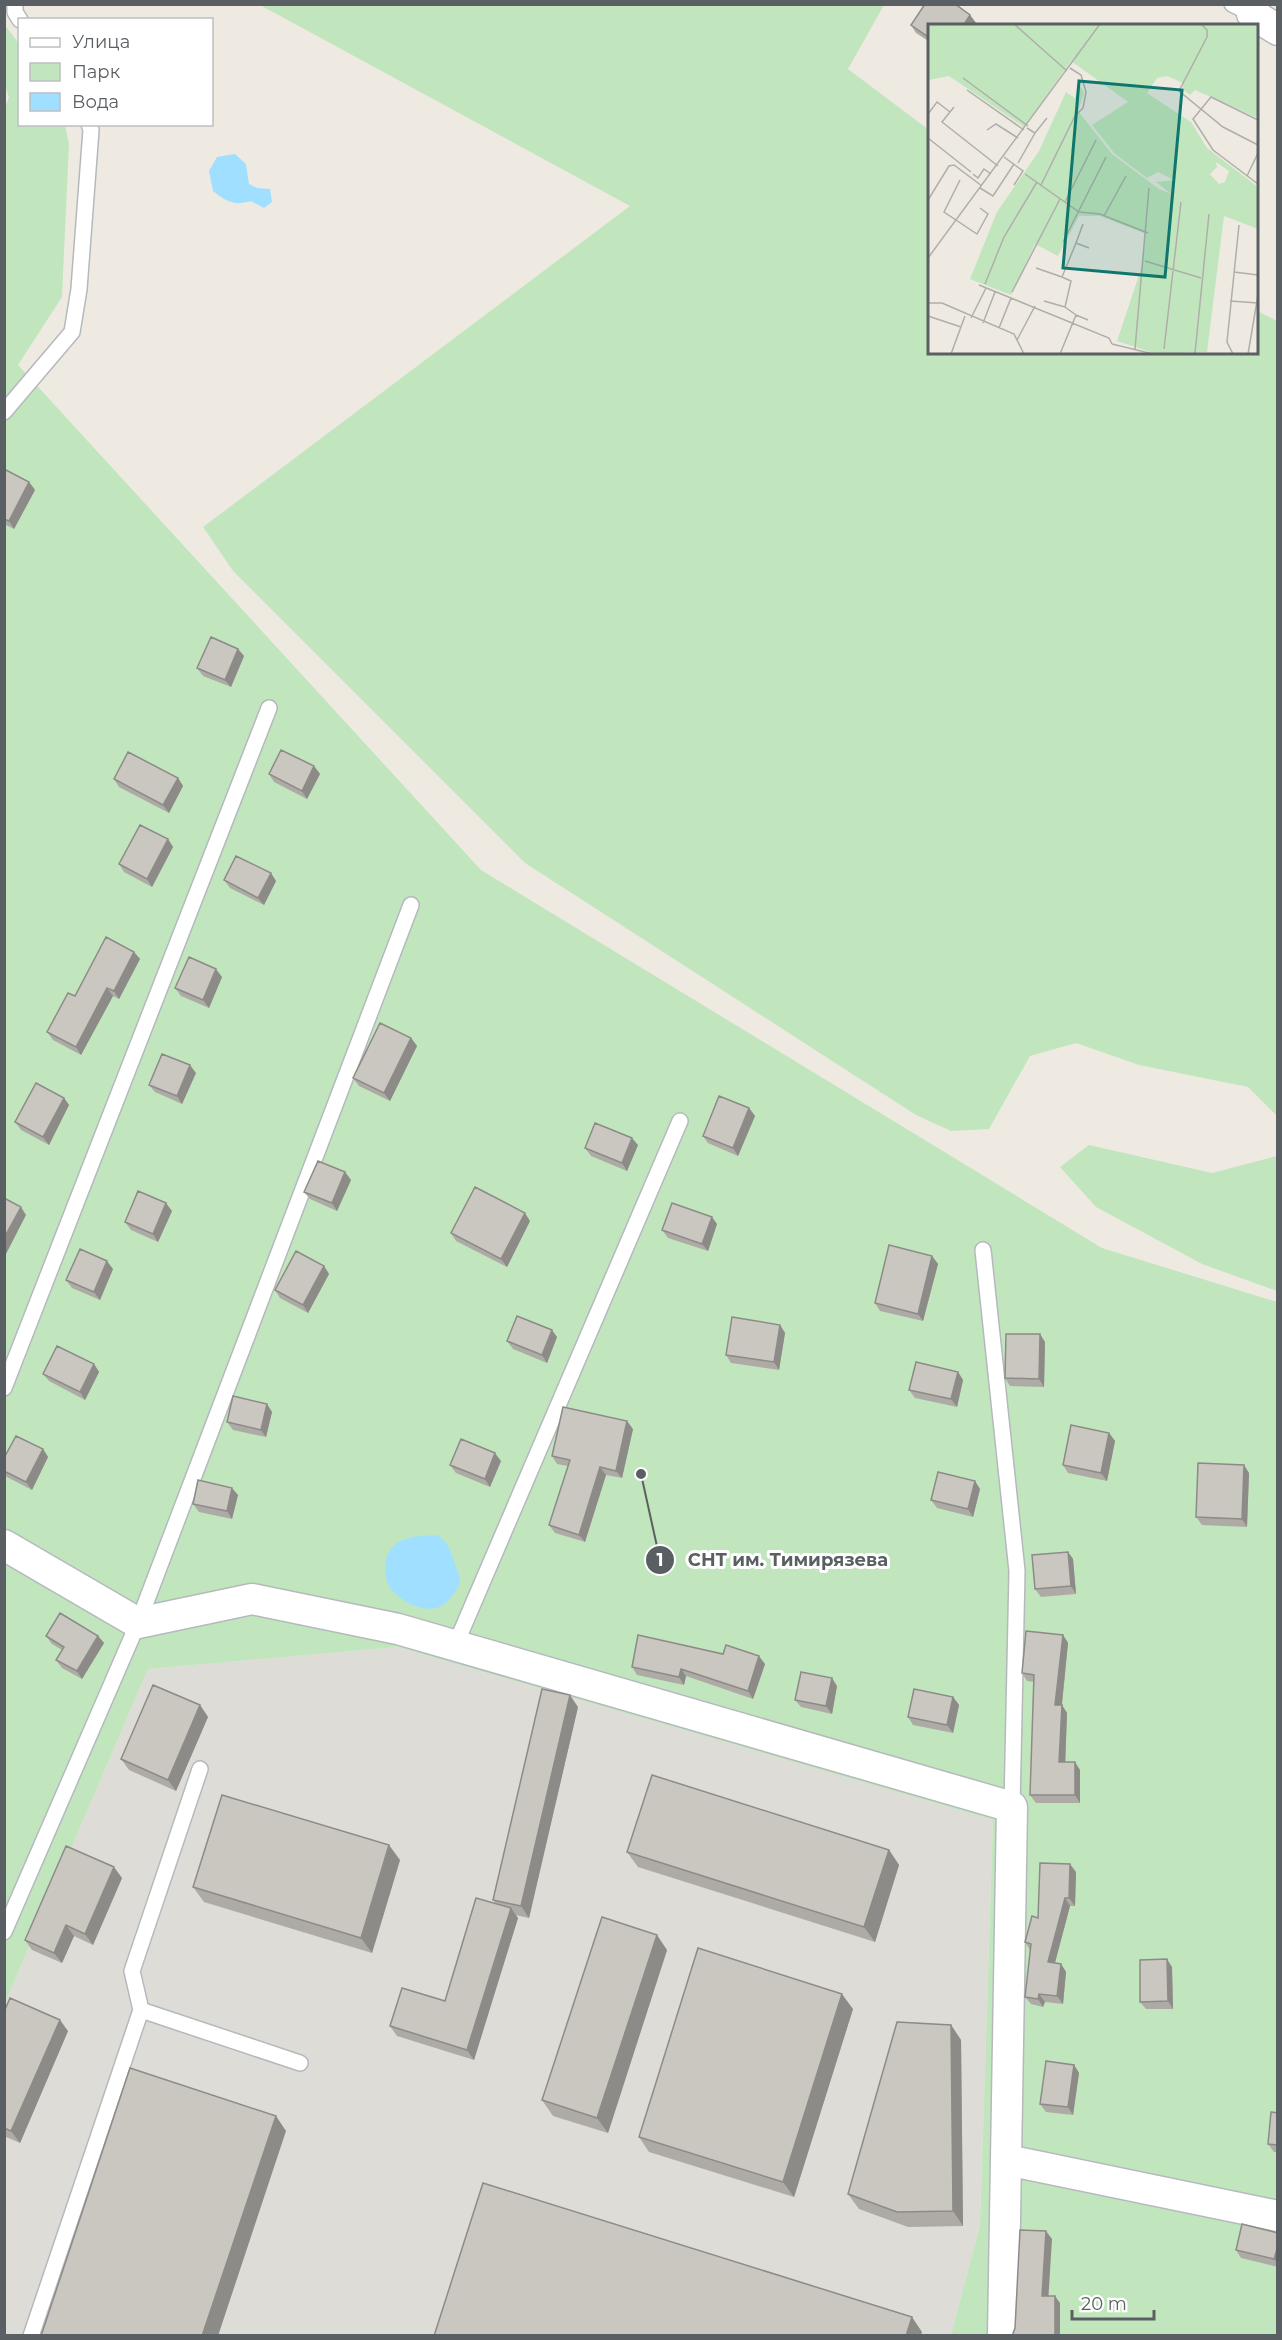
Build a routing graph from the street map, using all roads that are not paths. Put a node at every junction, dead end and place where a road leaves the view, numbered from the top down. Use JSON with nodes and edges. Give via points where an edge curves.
{"nodes":[{"id":1,"x":15,"y":4,"type":"edge"},
{"id":2,"x":1246,"y":8,"type":"edge"},
{"id":3,"x":19,"y":18,"type":"edge"},
{"id":4,"x":1278,"y":30,"type":"edge"},
{"id":5,"x":90,"y":126,"type":"edge"},
{"id":6,"x":4,"y":412,"type":"edge"},
{"id":7,"x":269,"y":708,"type":"dead end"},
{"id":8,"x":411,"y":905,"type":"dead end"},
{"id":9,"x":680,"y":1121,"type":"dead end"},
{"id":10,"x":983,"y":1250,"type":"dead end"},
{"id":11,"x":4,"y":1388,"type":"edge"},
{"id":12,"x":4,"y":1545,"type":"edge"},
{"id":13,"x":138,"y":1623,"type":"junction"},
{"id":14,"x":455,"y":1646,"type":"junction"},
{"id":15,"x":200,"y":1769,"type":"dead end"},
{"id":16,"x":1012,"y":1807,"type":"junction"},
{"id":17,"x":4,"y":1932,"type":"edge"},
{"id":18,"x":141,"y":2010,"type":"junction"},
{"id":19,"x":300,"y":2063,"type":"dead end"},
{"id":20,"x":1007,"y":2160,"type":"junction"},
{"id":21,"x":1278,"y":2216,"type":"edge"},
{"id":22,"x":31,"y":2336,"type":"edge"},
{"id":23,"x":1003,"y":2336,"type":"edge"}],
"edges":[{"from":1,"to":3,"type":"lane"},
{"from":2,"to":4,"type":"street"},
{"from":5,"to":6,"type":"lane","via":[[72,332]]},
{"from":7,"to":11,"type":"lane"},
{"from":8,"to":13,"type":"lane"},
{"from":9,"to":14,"type":"lane"},
{"from":10,"to":16,"type":"lane","via":[[1017,1571]]},
{"from":12,"to":13,"type":"street"},
{"from":13,"to":14,"type":"street","via":[[252,1599],[398,1629]]},
{"from":13,"to":17,"type":"lane"},
{"from":14,"to":16,"type":"street"},
{"from":15,"to":18,"type":"lane","via":[[132,1971]]},
{"from":16,"to":20,"type":"street"},
{"from":18,"to":19,"type":"lane"},
{"from":18,"to":22,"type":"lane"},
{"from":20,"to":21,"type":"street"},
{"from":20,"to":23,"type":"street"}]}
